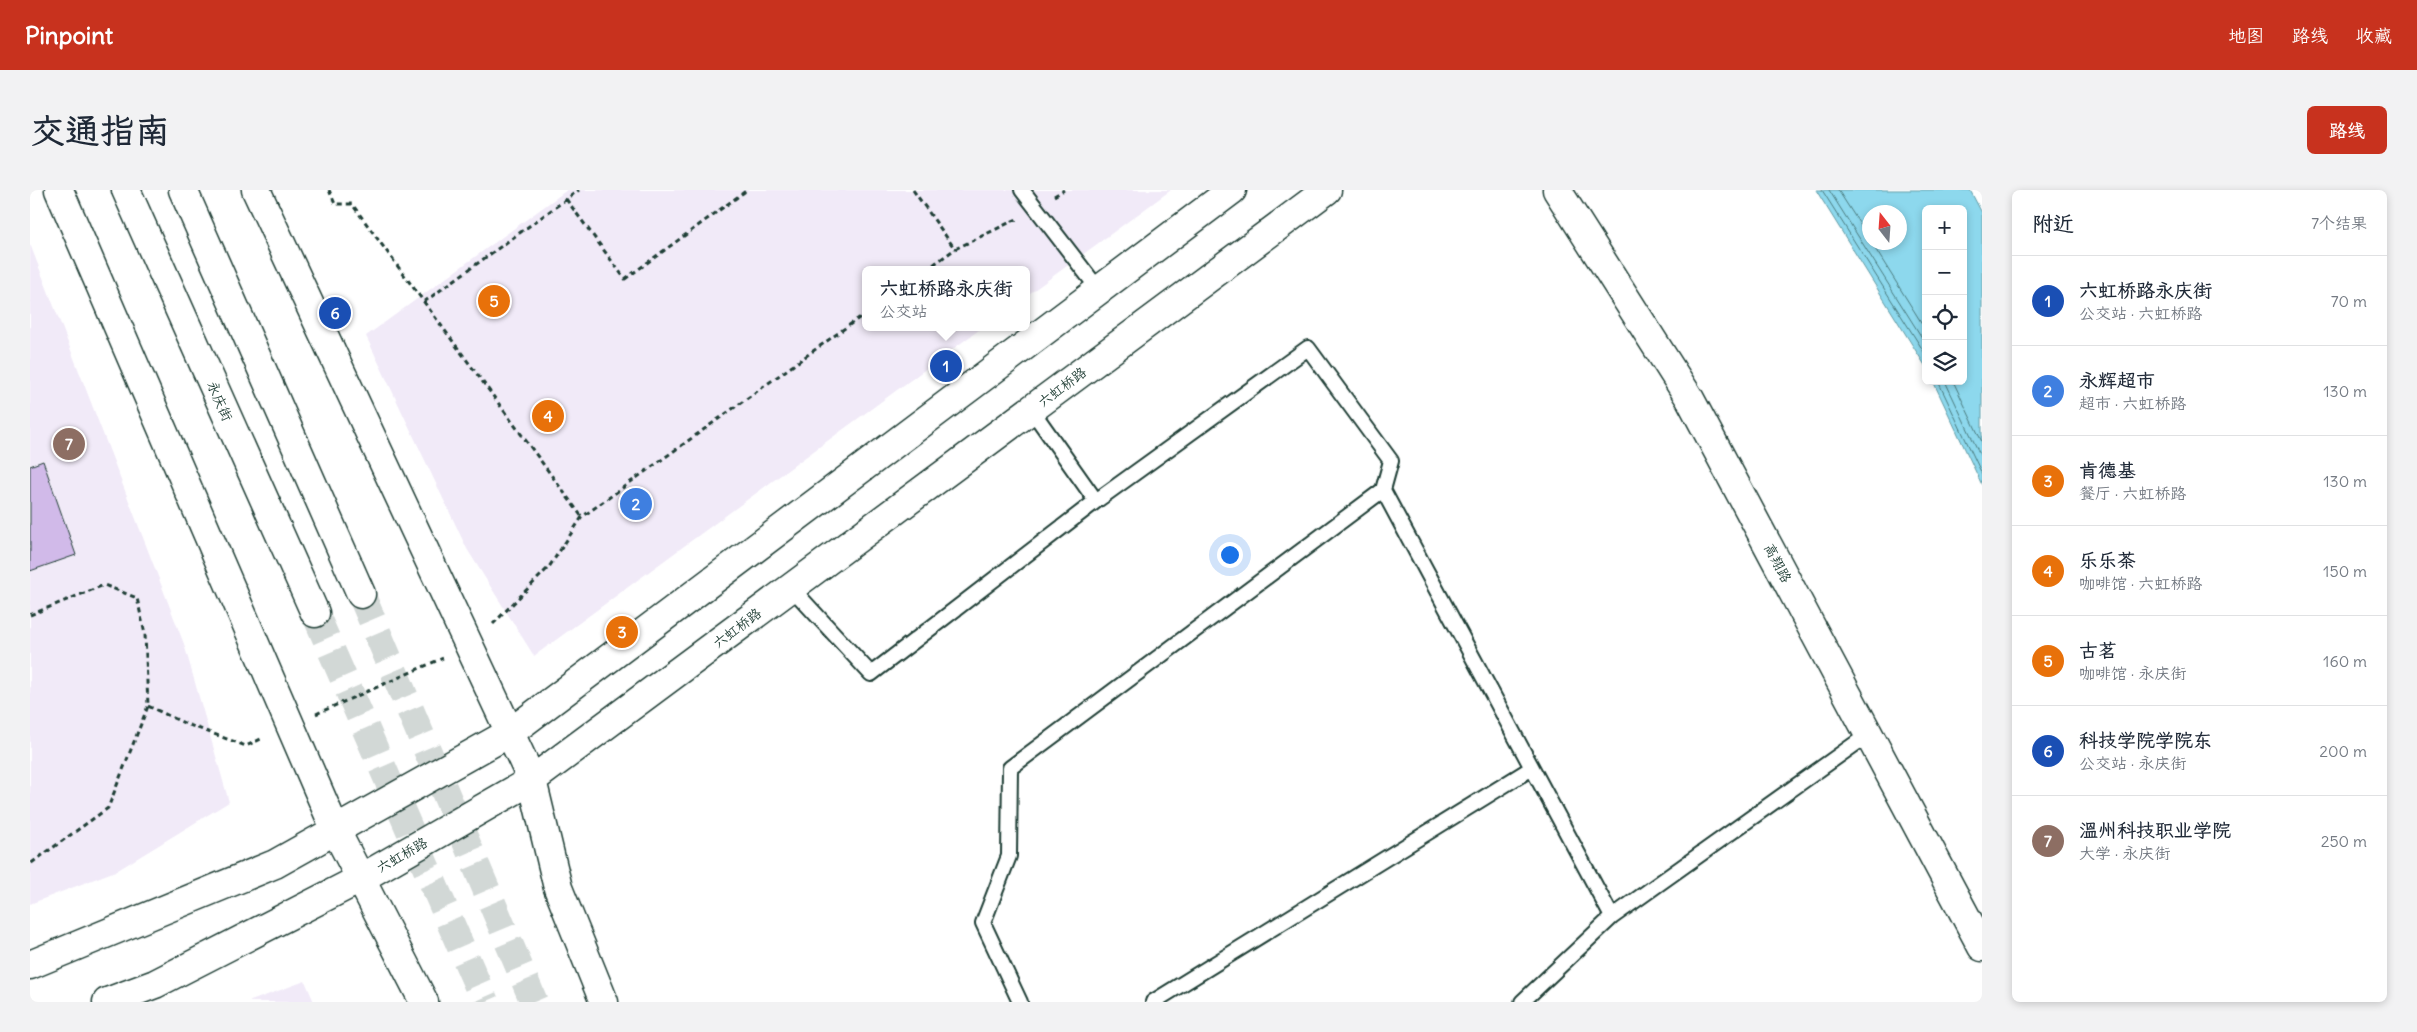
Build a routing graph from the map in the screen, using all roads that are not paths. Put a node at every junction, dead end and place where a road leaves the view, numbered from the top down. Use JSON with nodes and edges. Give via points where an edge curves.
{"nodes":[{"id":1,"x":59,"y":190,"type":"edge"},
{"id":2,"x":126,"y":190,"type":"edge"},
{"id":3,"x":183,"y":190,"type":"edge"},
{"id":4,"x":256,"y":190,"type":"edge"},
{"id":5,"x":1022,"y":190,"type":"edge"},
{"id":6,"x":1232,"y":190,"type":"edge"},
{"id":7,"x":1327,"y":190,"type":"edge"},
{"id":8,"x":1557,"y":190,"type":"edge"},
{"id":9,"x":1098,"y":290,"type":"junction"},
{"id":10,"x":1032,"y":409,"type":"junction"},
{"id":11,"x":1383,"y":490,"type":"junction"},
{"id":12,"x":1096,"y":501,"type":"junction"},
{"id":13,"x":361,"y":594,"type":"tunnel mouth"},
{"id":14,"x":798,"y":595,"type":"dead end"},
{"id":15,"x":315,"y":612,"type":"tunnel mouth"},
{"id":16,"x":511,"y":732,"type":"junction"},
{"id":17,"x":1869,"y":734,"type":"junction"},
{"id":18,"x":1532,"y":768,"type":"junction"},
{"id":19,"x":532,"y":780,"type":"junction"},
{"id":20,"x":335,"y":829,"type":"junction"},
{"id":21,"x":360,"y":879,"type":"junction"},
{"id":22,"x":1612,"y":917,"type":"junction"},
{"id":23,"x":1982,"y":947,"type":"edge"},
{"id":24,"x":30,"y":965,"type":"edge"},
{"id":25,"x":107,"y":1002,"type":"edge"},
{"id":26,"x":424,"y":1002,"type":"edge"},
{"id":27,"x":604,"y":1002,"type":"edge"},
{"id":28,"x":1020,"y":1002,"type":"edge"},
{"id":29,"x":1153,"y":1002,"type":"edge"},
{"id":30,"x":1521,"y":1002,"type":"edge"}],
"edges":[{"from":1,"to":20,"type":"main road"},
{"from":2,"to":15,"type":"main road","name":"永庆街"},
{"from":3,"to":13,"type":"main road"},
{"from":4,"to":16,"type":"main road"},
{"from":5,"to":9,"type":"lane"},
{"from":6,"to":9,"type":"main road"},
{"from":7,"to":10,"type":"main road","name":"六虹桥路"},
{"from":8,"to":17,"type":"main road","name":"高翔路","via":[[1690,399]]},
{"from":9,"to":16,"type":"main road"},
{"from":10,"to":12,"type":"lane"},
{"from":10,"to":19,"type":"main road","name":"六虹桥路"},
{"from":11,"to":12,"type":"lane","via":[[1391,461],[1308,348]]},
{"from":11,"to":18,"type":"lane"},
{"from":11,"to":28,"type":"lane","via":[[1010,768],[1009,856],[983,923]]},
{"from":12,"to":14,"type":"lane","via":[[871,674]]},
{"from":16,"to":19,"type":"main road"},
{"from":16,"to":20,"type":"main road"},
{"from":17,"to":22,"type":"lane"},
{"from":17,"to":23,"type":"main road","name":"高翔路"},
{"from":18,"to":22,"type":"lane"},
{"from":18,"to":29,"type":"lane"},
{"from":19,"to":21,"type":"main road","name":"六虹桥路"},
{"from":19,"to":27,"type":"main road","via":[[558,888]]},
{"from":20,"to":21,"type":"main road"},
{"from":20,"to":24,"type":"main road","via":[[275,864]]},
{"from":21,"to":25,"type":"main road","name":"六虹桥路","via":[[155,984]]},
{"from":21,"to":26,"type":"main road"},
{"from":22,"to":30,"type":"lane"}]}
